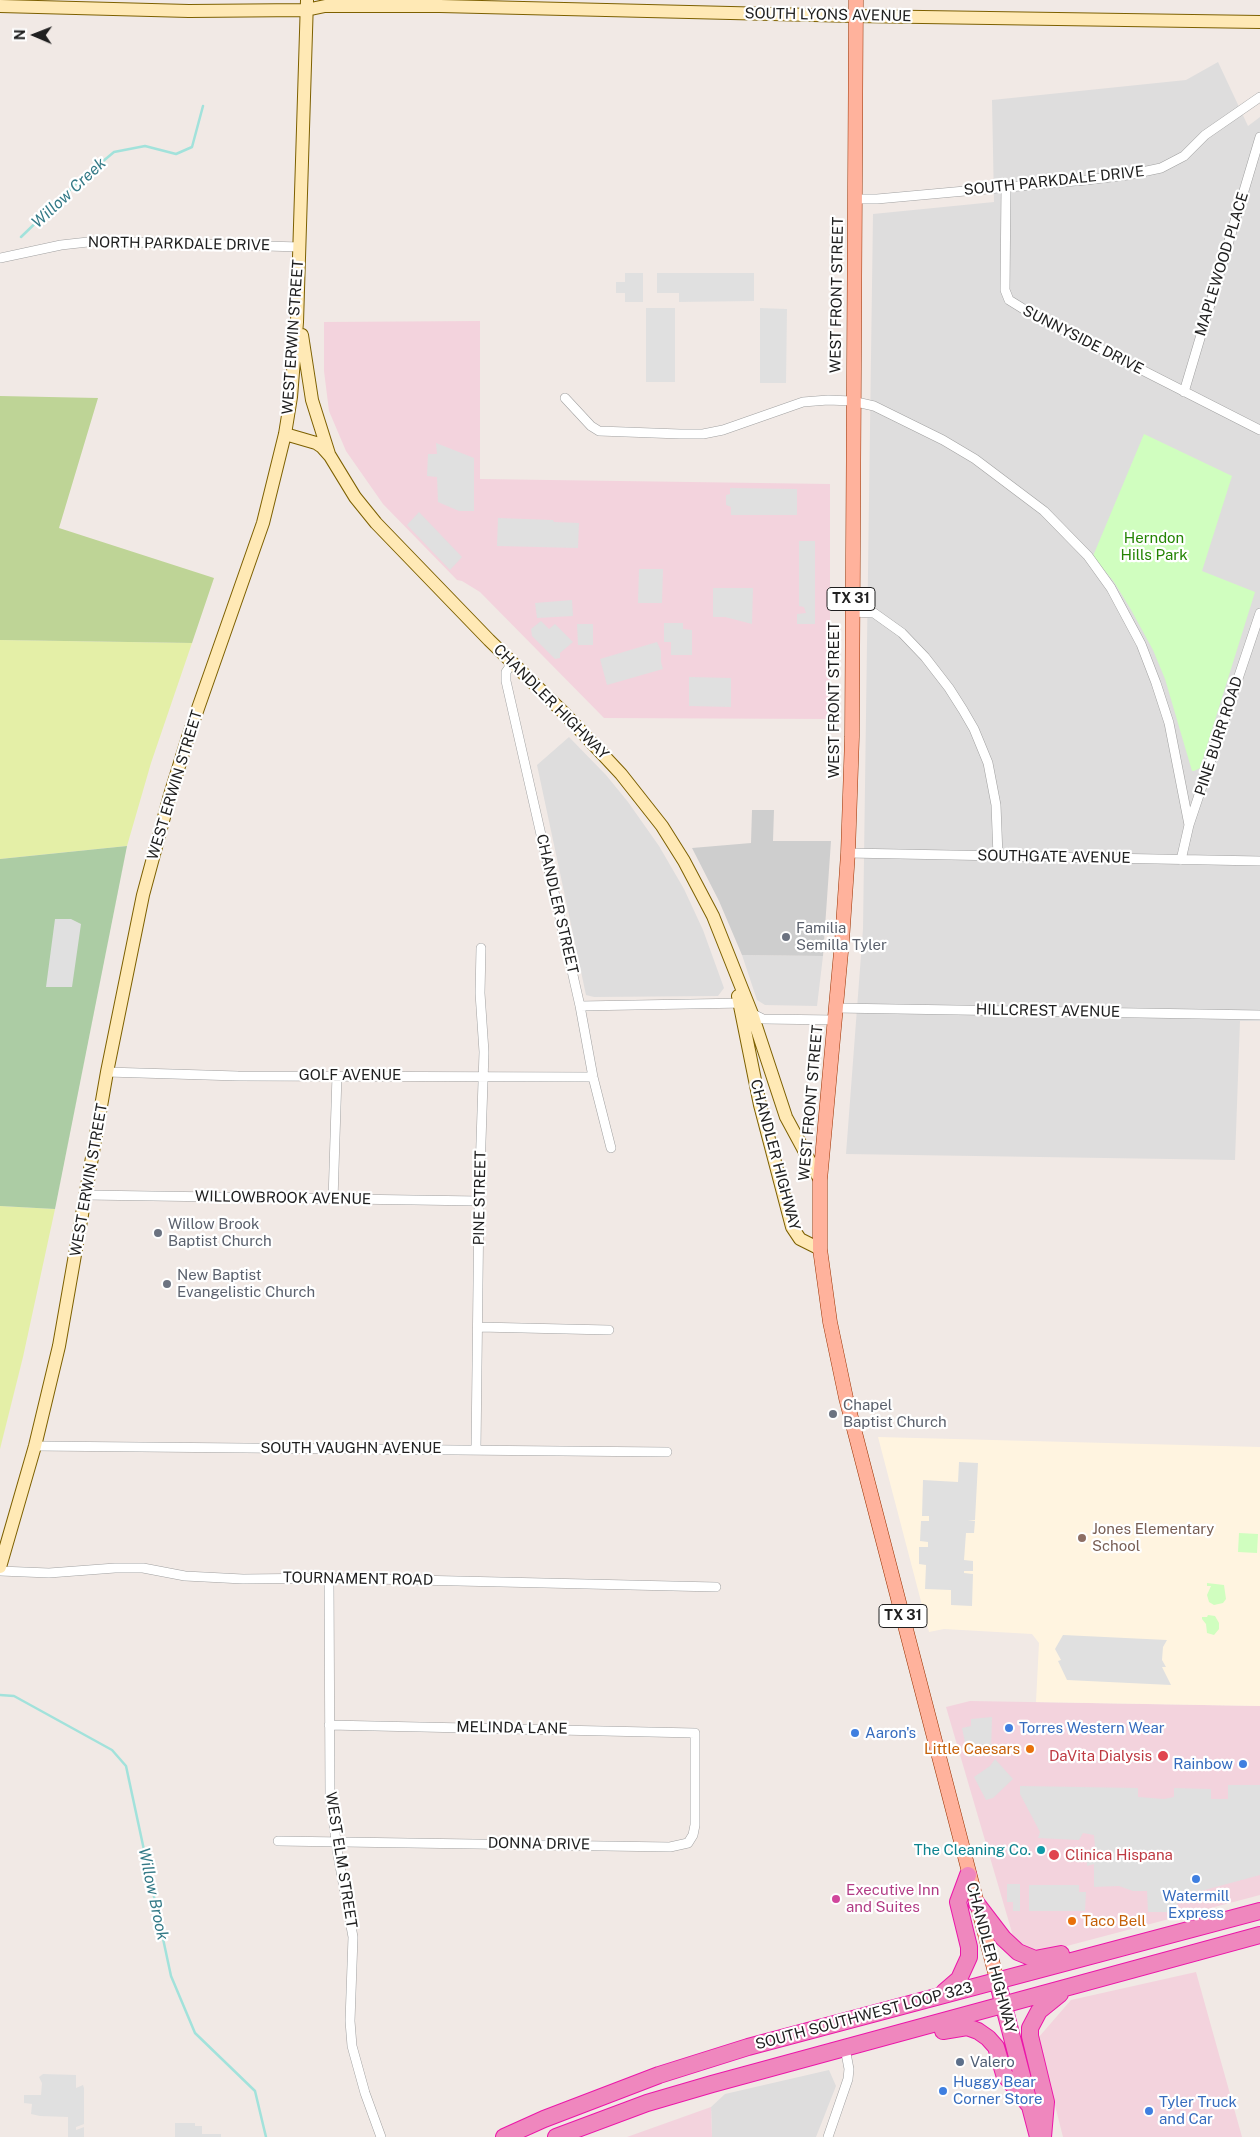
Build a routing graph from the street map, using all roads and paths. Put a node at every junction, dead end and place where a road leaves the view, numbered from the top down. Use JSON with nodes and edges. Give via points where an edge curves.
{"nodes":[{"id":1,"x":856,"y":0,"type":"edge"},
{"id":2,"x":440,"y":3,"type":"edge"},
{"id":3,"x":306,"y":5,"type":"edge"},
{"id":4,"x":0,"y":6,"type":"edge"},
{"id":5,"x":855,"y":16,"type":"junction"},
{"id":6,"x":1260,"y":22,"type":"edge"},
{"id":7,"x":1260,"y":97,"type":"edge"},
{"id":8,"x":1260,"y":137,"type":"edge"},
{"id":9,"x":1006,"y":187,"type":"junction"},
{"id":10,"x":854,"y":199,"type":"junction"},
{"id":11,"x":300,"y":247,"type":"junction"},
{"id":12,"x":0,"y":258,"type":"edge"},
{"id":13,"x":298,"y":308,"type":"junction"},
{"id":14,"x":1184,"y":392,"type":"junction"},
{"id":15,"x":564,"y":398,"type":"dead end"},
{"id":16,"x":852,"y":401,"type":"junction"},
{"id":17,"x":1260,"y":430,"type":"edge"},
{"id":18,"x":285,"y":434,"type":"junction"},
{"id":19,"x":330,"y":456,"type":"junction"},
{"id":20,"x":851,"y":612,"type":"junction"},
{"id":21,"x":1260,"y":613,"type":"edge"},
{"id":22,"x":513,"y":662,"type":"junction"},
{"id":23,"x":1189,"y":825,"type":"junction"},
{"id":24,"x":848,"y":852,"type":"junction"},
{"id":25,"x":998,"y":856,"type":"junction"},
{"id":26,"x":1181,"y":860,"type":"junction"},
{"id":27,"x":1260,"y":860,"type":"edge"},
{"id":28,"x":480,"y":948,"type":"dead end"},
{"id":29,"x":580,"y":1006,"type":"junction"},
{"id":30,"x":746,"y":1007,"type":"junction"},
{"id":31,"x":835,"y":1014,"type":"junction"},
{"id":32,"x":1260,"y":1015,"type":"edge"},
{"id":33,"x":107,"y":1072,"type":"junction"},
{"id":34,"x":338,"y":1075,"type":"junction"},
{"id":35,"x":484,"y":1076,"type":"junction"},
{"id":36,"x":593,"y":1077,"type":"junction"},
{"id":37,"x":611,"y":1148,"type":"dead end"},
{"id":38,"x":820,"y":1180,"type":"junction"},
{"id":39,"x":87,"y":1195,"type":"junction"},
{"id":40,"x":333,"y":1200,"type":"junction"},
{"id":41,"x":479,"y":1201,"type":"junction"},
{"id":42,"x":820,"y":1249,"type":"junction"},
{"id":43,"x":479,"y":1327,"type":"junction"},
{"id":44,"x":609,"y":1330,"type":"dead end"},
{"id":45,"x":35,"y":1446,"type":"junction"},
{"id":46,"x":476,"y":1449,"type":"junction"},
{"id":47,"x":667,"y":1452,"type":"dead end"},
{"id":48,"x":0,"y":1567,"type":"edge"},
{"id":49,"x":0,"y":1571,"type":"edge"},
{"id":50,"x":329,"y":1578,"type":"junction"},
{"id":51,"x":716,"y":1588,"type":"dead end"},
{"id":52,"x":329,"y":1726,"type":"junction"},
{"id":53,"x":695,"y":1733,"type":"joint"},
{"id":54,"x":278,"y":1841,"type":"dead end"},
{"id":55,"x":336,"y":1841,"type":"junction"},
{"id":56,"x":968,"y":1875,"type":"junction"},
{"id":57,"x":977,"y":1904,"type":"junction"},
{"id":58,"x":1260,"y":1911,"type":"edge"},
{"id":59,"x":1260,"y":1935,"type":"edge"},
{"id":60,"x":1117,"y":1948,"type":"junction"},
{"id":61,"x":997,"y":1980,"type":"junction"},
{"id":62,"x":1070,"y":1988,"type":"junction"},
{"id":63,"x":936,"y":1997,"type":"junction"},
{"id":64,"x":1004,"y":2004,"type":"junction"},
{"id":65,"x":848,"y":2047,"type":"junction"},
{"id":66,"x":1030,"y":2106,"type":"junction"},
{"id":67,"x":381,"y":2137,"type":"edge"},
{"id":68,"x":504,"y":2137,"type":"edge"},
{"id":69,"x":556,"y":2137,"type":"edge"},
{"id":70,"x":828,"y":2137,"type":"edge"},
{"id":71,"x":1038,"y":2137,"type":"edge"},
{"id":72,"x":1043,"y":2137,"type":"edge"}],
"edges":[{"from":1,"to":5,"type":"main road","name":"WEST FRONT STREET","number":"TX 31"},
{"from":2,"to":3,"type":"street","name":"SOUTH LYONS AVENUE"},
{"from":2,"to":5,"type":"street","name":"SOUTH LYONS AVENUE"},
{"from":3,"to":4,"type":"street","name":"SOUTH LYONS AVENUE","via":[[188,11]]},
{"from":3,"to":11,"type":"street","name":"WEST ERWIN STREET"},
{"from":5,"to":6,"type":"street","name":"SOUTH LYONS AVENUE"},
{"from":5,"to":10,"type":"main road","name":"WEST FRONT STREET","number":"TX 31"},
{"from":7,"to":9,"type":"street","name":"SOUTH PARKDALE DRIVE","via":[[1205,136],[1184,156],[1161,168],[1128,175]]},
{"from":8,"to":14,"type":"street","name":"MAPLEWOOD PLACE"},
{"from":9,"to":10,"type":"street","name":"SOUTH PARKDALE DRIVE"},
{"from":9,"to":14,"type":"street","name":"SUNNYSIDE DRIVE","via":[[1005,290],[1009,300]]},
{"from":10,"to":16,"type":"main road","name":"WEST FRONT STREET","number":"TX 31"},
{"from":11,"to":12,"type":"street","name":"NORTH PARKDALE DRIVE","via":[[97,241]]},
{"from":11,"to":13,"type":"street","name":"WEST ERWIN STREET"},
{"from":13,"to":18,"type":"street","name":"WEST ERWIN STREET"},
{"from":13,"to":19,"type":"street","name":"CHANDLER HIGHWAY","via":[[309,387]]},
{"from":14,"to":17,"type":"street","name":"SUNNYSIDE DRIVE"},
{"from":15,"to":16,"type":"street","via":[[590,426],[600,431],[680,434],[723,430],[803,402]]},
{"from":16,"to":20,"type":"main road","name":"WEST FRONT STREET","number":"TX 31"},
{"from":16,"to":23,"type":"street","via":[[874,406],[974,459],[1044,511],[1082,549],[1112,588],[1141,644],[1175,748]]},
{"from":18,"to":19,"type":"street","name":"CHANDLER HIGHWAY","via":[[316,443]]},
{"from":18,"to":33,"type":"street","name":"WEST ERWIN STREET","via":[[263,523],[196,711],[170,795],[136,926]]},
{"from":19,"to":22,"type":"street","name":"CHANDLER HIGHWAY","via":[[352,493],[376,523]]},
{"from":20,"to":24,"type":"main road","name":"WEST FRONT STREET","number":"TX 31","via":[[852,737]]},
{"from":20,"to":25,"type":"street","via":[[874,613],[902,634],[925,657],[963,710],[988,763],[996,805]]},
{"from":21,"to":23,"type":"street","name":"PINE BURR ROAD"},
{"from":22,"to":29,"type":"street","name":"CHANDLER STREET","via":[[506,672],[506,681]]},
{"from":22,"to":30,"type":"street","name":"CHANDLER HIGHWAY","via":[[621,774],[662,826],[704,898]]},
{"from":23,"to":26,"type":"street","name":"PINE BURR ROAD"},
{"from":24,"to":25,"type":"street","name":"SOUTHGATE AVENUE"},
{"from":24,"to":31,"type":"main road","name":"WEST FRONT STREET","number":"TX 31"},
{"from":25,"to":26,"type":"street","name":"SOUTHGATE AVENUE"},
{"from":26,"to":27,"type":"street","name":"SOUTHGATE AVENUE"},
{"from":28,"to":35,"type":"street","name":"PINE STREET"},
{"from":29,"to":30,"type":"street","name":"HILLCREST AVENUE"},
{"from":29,"to":36,"type":"street","name":"CHANDLER STREET"},
{"from":30,"to":31,"type":"street","name":"HILLCREST AVENUE","via":[[763,1019]]},
{"from":30,"to":38,"type":"street","name":"CHANDLER HIGHWAY","via":[[786,1117]]},
{"from":30,"to":42,"type":"street","name":"CHANDLER HIGHWAY","via":[[760,1105],[792,1226],[800,1239]]},
{"from":31,"to":32,"type":"street","name":"HILLCREST AVENUE"},
{"from":31,"to":38,"type":"main road","name":"WEST FRONT STREET","number":"TX 31"},
{"from":33,"to":34,"type":"street","name":"GOLF AVENUE"},
{"from":33,"to":39,"type":"street","name":"WEST ERWIN STREET"},
{"from":34,"to":35,"type":"street","name":"GOLF AVENUE"},
{"from":34,"to":40,"type":"street"},
{"from":35,"to":36,"type":"street","name":"GOLF AVENUE"},
{"from":35,"to":41,"type":"street","name":"PINE STREET"},
{"from":36,"to":37,"type":"street","name":"CHANDLER STREET"},
{"from":38,"to":42,"type":"main road","name":"WEST FRONT STREET","number":"TX 31"},
{"from":39,"to":40,"type":"street","name":"WILLOWBROOK AVENUE"},
{"from":39,"to":45,"type":"street","name":"WEST ERWIN STREET","via":[[64,1326]]},
{"from":40,"to":41,"type":"street","name":"WILLOWBROOK AVENUE"},
{"from":41,"to":43,"type":"street","name":"PINE STREET"},
{"from":42,"to":56,"type":"main road","name":"CHANDLER HIGHWAY","number":"TX 31","via":[[838,1363]]},
{"from":43,"to":44,"type":"street"},
{"from":43,"to":46,"type":"street","name":"PINE STREET"},
{"from":45,"to":46,"type":"street","name":"SOUTH VAUGHN AVENUE"},
{"from":45,"to":48,"type":"street","name":"WEST ERWIN STREET"},
{"from":46,"to":47,"type":"street","name":"SOUTH VAUGHN AVENUE"},
{"from":49,"to":50,"type":"street","name":"TOURNAMENT ROAD","via":[[49,1573],[143,1568],[185,1576]]},
{"from":50,"to":51,"type":"street","name":"TOURNAMENT ROAD"},
{"from":50,"to":52,"type":"street","name":"WEST ELM STREET"},
{"from":52,"to":53,"type":"street","name":"MELINDA LANE"},
{"from":52,"to":55,"type":"street","name":"WEST ELM STREET","via":[[330,1796]]},
{"from":53,"to":55,"type":"street","name":"DONNA DRIVE","via":[[695,1825],[688,1843],[678,1846]]},
{"from":54,"to":55,"type":"street","name":"DONNA DRIVE"},
{"from":55,"to":67,"type":"street","name":"WEST ELM STREET","via":[[353,1937],[352,2046]]},
{"from":56,"to":57,"type":"main road","name":"CHANDLER HIGHWAY","number":"TX 31"},
{"from":56,"to":63,"type":"highway","via":[[958,1902],[970,1957],[959,1979]]},
{"from":57,"to":60,"type":"highway","via":[[1008,1943],[1031,1958],[1045,1958],[1094,1945]]},
{"from":57,"to":61,"type":"main road","name":"CHANDLER HIGHWAY","number":"TX 31"},
{"from":58,"to":60,"type":"highway","name":"SOUTH SOUTHWEST LOOP 323"},
{"from":59,"to":62,"type":"highway","name":"SOUTH SOUTHWEST LOOP 323"},
{"from":60,"to":61,"type":"highway","name":"SOUTH SOUTHWEST LOOP 323"},
{"from":61,"to":63,"type":"highway","name":"SOUTH SOUTHWEST LOOP 323"},
{"from":61,"to":64,"type":"highway","name":"CHANDLER HIGHWAY","number":"TX 31"},
{"from":62,"to":64,"type":"highway","name":"SOUTH SOUTHWEST LOOP 323"},
{"from":62,"to":72,"type":"highway","via":[[1041,2008],[1030,2028],[1046,2102]]},
{"from":63,"to":68,"type":"highway","name":"SOUTH SOUTHWEST LOOP 323","via":[[701,2061]]},
{"from":64,"to":65,"type":"highway","name":"SOUTH SOUTHWEST LOOP 323"},
{"from":64,"to":66,"type":"highway","name":"CHANDLER HIGHWAY","number":"TX 31"},
{"from":65,"to":66,"type":"highway","via":[[881,2047],[954,2028],[973,2029],[992,2043],[1004,2074]]},
{"from":65,"to":69,"type":"highway","name":"SOUTH SOUTHWEST LOOP 323","via":[[647,2103]]},
{"from":65,"to":70,"type":"street","via":[[848,2079]]},
{"from":66,"to":71,"type":"highway","name":"CHANDLER HIGHWAY","number":"TX 31"}]}
